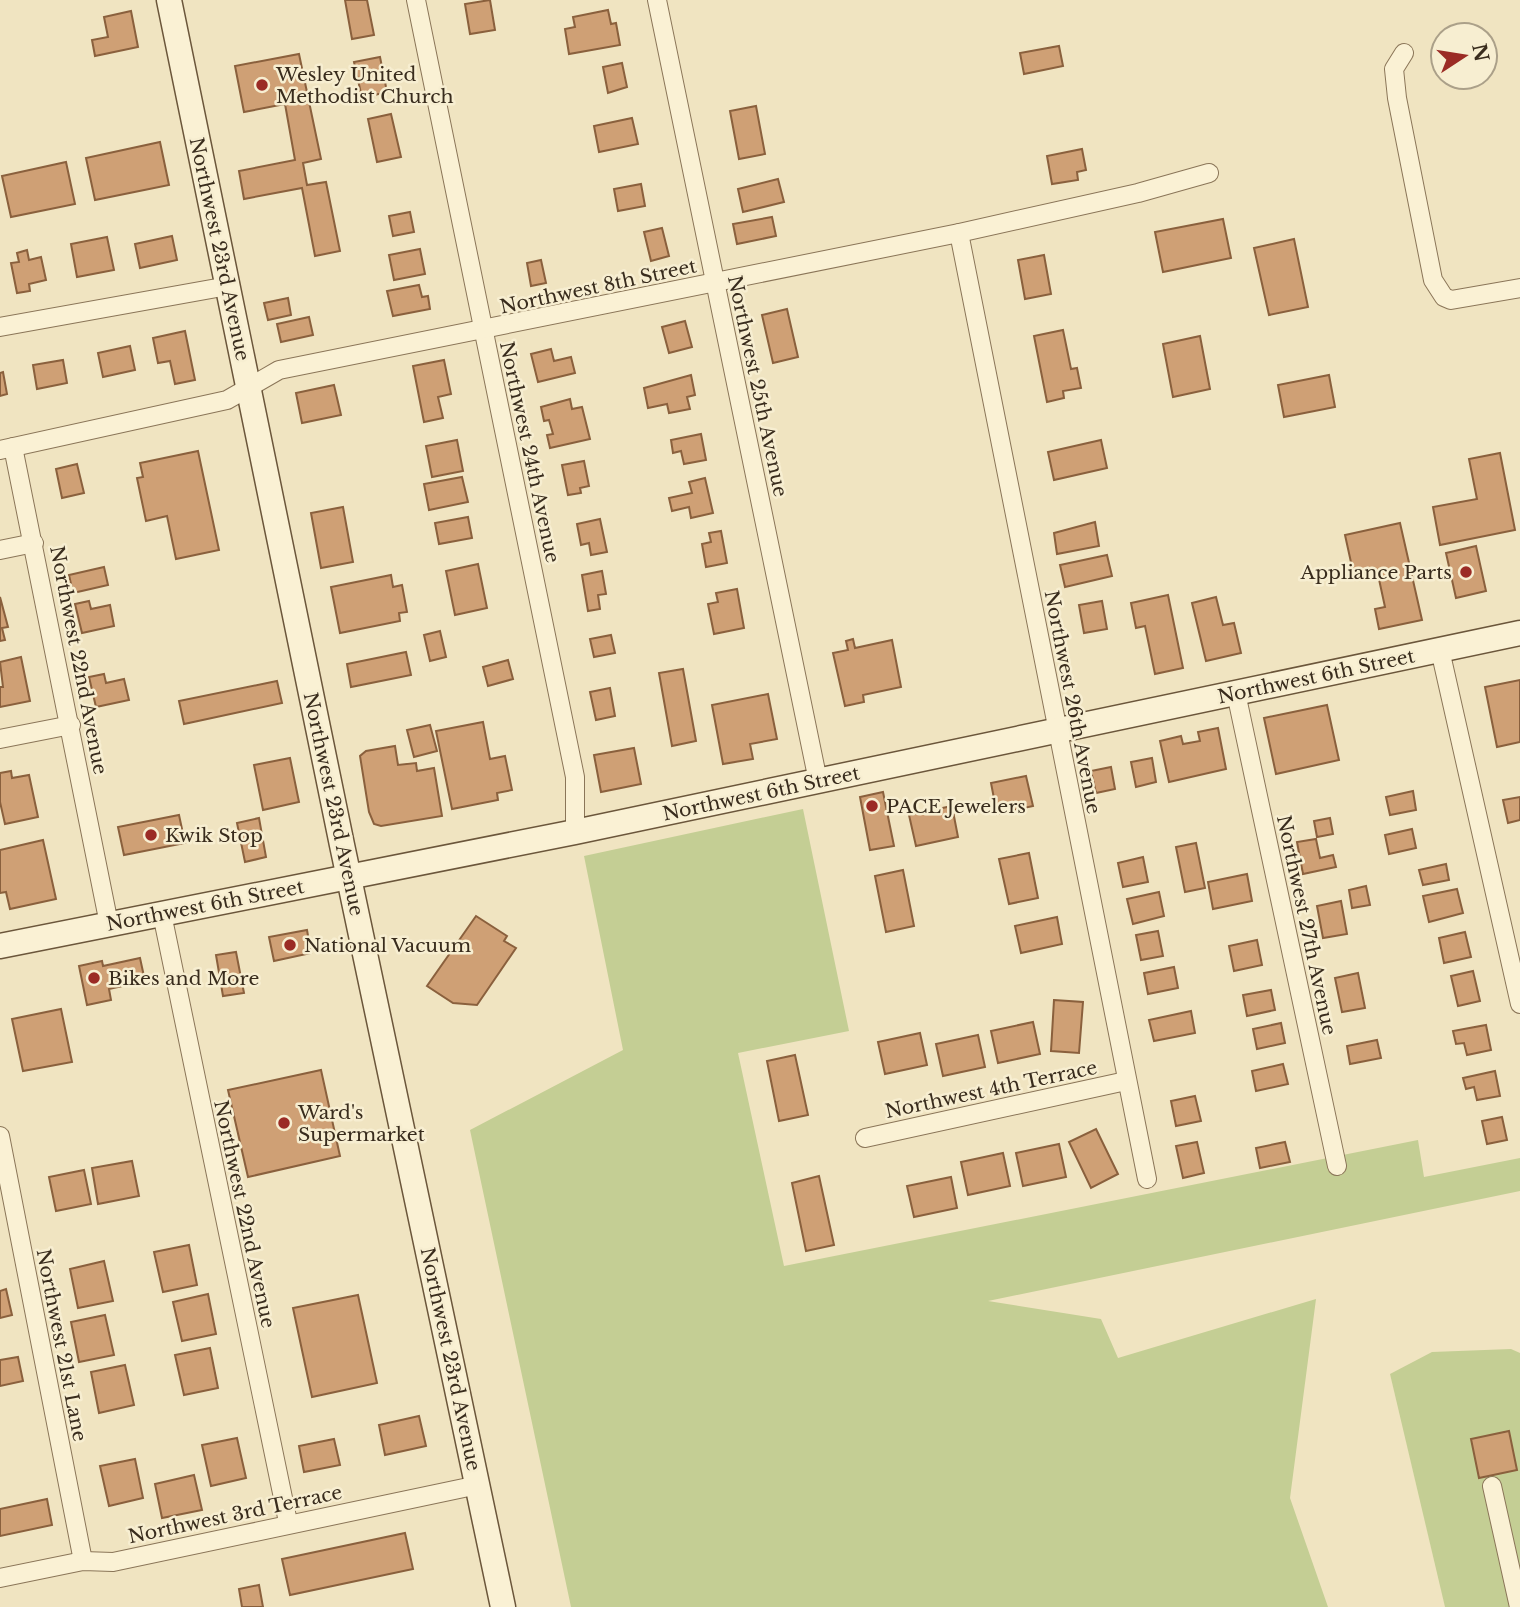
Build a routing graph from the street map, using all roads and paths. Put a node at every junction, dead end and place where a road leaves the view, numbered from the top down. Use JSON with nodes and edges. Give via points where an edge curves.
{"nodes":[{"id":1,"x":169,"y":0,"type":"edge"},
{"id":2,"x":416,"y":0,"type":"edge"},
{"id":3,"x":657,"y":0,"type":"edge"},
{"id":4,"x":1404,"y":53,"type":"dead end"},
{"id":5,"x":1209,"y":173,"type":"dead end"},
{"id":6,"x":959,"y":233,"type":"junction"},
{"id":7,"x":715,"y":283,"type":"junction"},
{"id":8,"x":228,"y":286,"type":"junction"},
{"id":9,"x":1520,"y":288,"type":"edge"},
{"id":10,"x":0,"y":327,"type":"edge"},
{"id":11,"x":484,"y":331,"type":"junction"},
{"id":12,"x":248,"y":388,"type":"junction"},
{"id":13,"x":7,"y":448,"type":"edge"},
{"id":14,"x":34,"y":544,"type":"junction"},
{"id":15,"x":0,"y":550,"type":"edge"},
{"id":16,"x":1520,"y":633,"type":"edge"},
{"id":17,"x":1440,"y":650,"type":"junction"},
{"id":18,"x":1236,"y":693,"type":"junction"},
{"id":19,"x":71,"y":725,"type":"junction"},
{"id":20,"x":1057,"y":731,"type":"junction"},
{"id":21,"x":0,"y":739,"type":"edge"},
{"id":22,"x":818,"y":781,"type":"junction"},
{"id":23,"x":575,"y":832,"type":"junction"},
{"id":24,"x":348,"y":876,"type":"junction"},
{"id":25,"x":162,"y":914,"type":"junction"},
{"id":26,"x":109,"y":924,"type":"junction"},
{"id":27,"x":0,"y":946,"type":"edge"},
{"id":28,"x":1520,"y":1004,"type":"edge"},
{"id":29,"x":1126,"y":1081,"type":"junction"},
{"id":30,"x":0,"y":1136,"type":"edge"},
{"id":31,"x":865,"y":1138,"type":"dead end"},
{"id":32,"x":1338,"y":1166,"type":"dead end"},
{"id":33,"x":1146,"y":1179,"type":"dead end"},
{"id":34,"x":478,"y":1485,"type":"junction"},
{"id":35,"x":1492,"y":1486,"type":"dead end"},
{"id":36,"x":288,"y":1522,"type":"junction"},
{"id":37,"x":83,"y":1561,"type":"junction"},
{"id":38,"x":0,"y":1578,"type":"edge"},
{"id":39,"x":503,"y":1607,"type":"edge"},
{"id":40,"x":1519,"y":1607,"type":"edge"}],
"edges":[{"from":1,"to":8,"type":"main road","name":"Northwest 23rd Avenue"},
{"from":2,"to":11,"type":"street","name":"Northwest 24th Avenue"},
{"from":3,"to":7,"type":"street","name":"Northwest 25th Avenue"},
{"from":4,"to":9,"type":"street","via":[[1394,69],[1403,140],[1433,280],[1451,300]]},
{"from":5,"to":6,"type":"street","name":"Northwest 8th Street"},
{"from":6,"to":7,"type":"street","name":"Northwest 8th Street"},
{"from":6,"to":20,"type":"street","name":"Northwest 26th Avenue"},
{"from":7,"to":11,"type":"street","name":"Northwest 8th Street"},
{"from":7,"to":22,"type":"street","name":"Northwest 25th Avenue"},
{"from":8,"to":10,"type":"street"},
{"from":8,"to":12,"type":"main road","name":"Northwest 23rd Avenue"},
{"from":11,"to":12,"type":"street","name":"Northwest 8th Street","via":[[279,370]]},
{"from":11,"to":23,"type":"street","name":"Northwest 24th Avenue","via":[[575,777]]},
{"from":12,"to":13,"type":"street","name":"Northwest 8th Street","via":[[227,400]]},
{"from":12,"to":24,"type":"main road","name":"Northwest 23rd Avenue"},
{"from":13,"to":14,"type":"street","name":"Northwest 22nd Avenue"},
{"from":14,"to":15,"type":"street"},
{"from":14,"to":19,"type":"street","name":"Northwest 22nd Avenue"},
{"from":16,"to":17,"type":"main road","name":"Northwest 6th Street"},
{"from":17,"to":18,"type":"main road","name":"Northwest 6th Street"},
{"from":17,"to":28,"type":"street"},
{"from":18,"to":20,"type":"main road","name":"Northwest 6th Street"},
{"from":18,"to":32,"type":"street","name":"Northwest 27th Avenue"},
{"from":19,"to":21,"type":"street"},
{"from":19,"to":26,"type":"street","name":"Northwest 22nd Avenue"},
{"from":20,"to":22,"type":"main road","name":"Northwest 6th Street"},
{"from":20,"to":29,"type":"street","name":"Northwest 26th Avenue"},
{"from":22,"to":23,"type":"main road","name":"Northwest 6th Street"},
{"from":23,"to":24,"type":"main road","name":"Northwest 6th Street"},
{"from":24,"to":25,"type":"main road","name":"Northwest 6th Street"},
{"from":24,"to":34,"type":"main road","name":"Northwest 23rd Avenue"},
{"from":25,"to":26,"type":"main road","name":"Northwest 6th Street"},
{"from":25,"to":36,"type":"street","name":"Northwest 22nd Avenue"},
{"from":26,"to":27,"type":"main road","name":"Northwest 6th Street"},
{"from":29,"to":31,"type":"street","name":"Northwest 4th Terrace"},
{"from":29,"to":33,"type":"street","name":"Northwest 26th Avenue"},
{"from":30,"to":37,"type":"street","name":"Northwest 21st Lane"},
{"from":34,"to":36,"type":"street","name":"Northwest 3rd Terrace"},
{"from":34,"to":39,"type":"main road","name":"Northwest 23rd Avenue"},
{"from":35,"to":40,"type":"street"},
{"from":36,"to":37,"type":"street","name":"Northwest 3rd Terrace","via":[[113,1562]]},
{"from":37,"to":38,"type":"street","name":"Northwest 3rd Terrace"}]}
